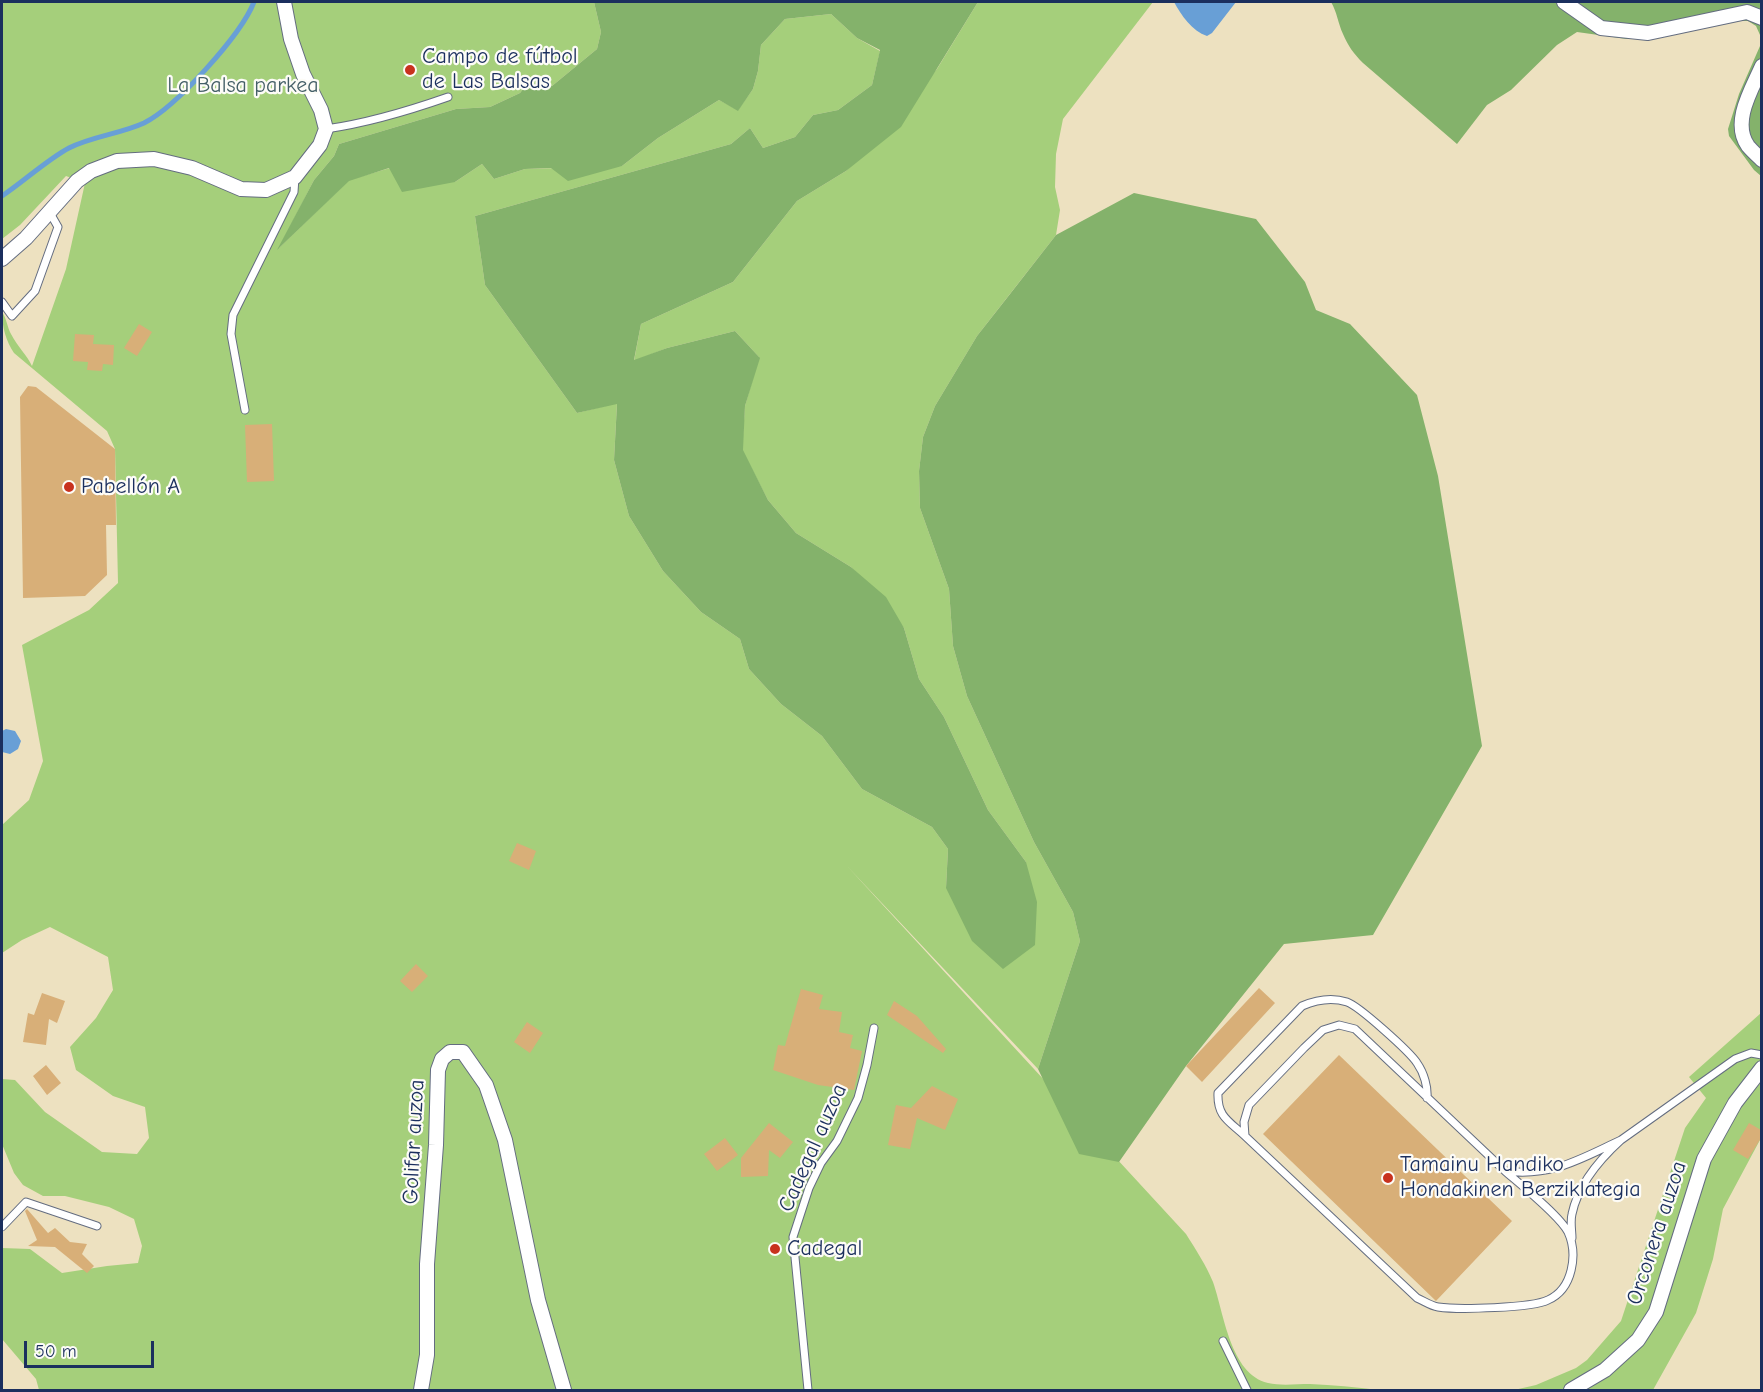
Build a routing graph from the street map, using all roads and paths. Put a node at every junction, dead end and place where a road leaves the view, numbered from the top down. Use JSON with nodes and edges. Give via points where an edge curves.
{"nodes":[{"id":1,"x":284,"y":2,"type":"edge"},
{"id":2,"x":1564,"y":2,"type":"edge"},
{"id":3,"x":1761,"y":18,"type":"edge"},
{"id":4,"x":1761,"y":66,"type":"edge"},
{"id":5,"x":448,"y":97,"type":"dead end"},
{"id":6,"x":326,"y":129,"type":"junction"},
{"id":7,"x":1761,"y":160,"type":"edge"},
{"id":8,"x":295,"y":177,"type":"junction"},
{"id":9,"x":50,"y":213,"type":"junction"},
{"id":10,"x":2,"y":259,"type":"edge"},
{"id":11,"x":2,"y":302,"type":"edge"},
{"id":12,"x":245,"y":410,"type":"dead end"},
{"id":13,"x":874,"y":1028,"type":"dead end"},
{"id":14,"x":1761,"y":1054,"type":"edge"},
{"id":15,"x":1761,"y":1068,"type":"edge"},
{"id":16,"x":1427,"y":1098,"type":"junction"},
{"id":17,"x":1245,"y":1136,"type":"junction"},
{"id":18,"x":1621,"y":1140,"type":"junction"},
{"id":19,"x":1505,"y":1171,"type":"junction"},
{"id":20,"x":97,"y":1226,"type":"dead end"},
{"id":21,"x":2,"y":1227,"type":"edge"},
{"id":22,"x":1572,"y":1244,"type":"junction"},
{"id":23,"x":1223,"y":1341,"type":"dead end"},
{"id":24,"x":421,"y":1390,"type":"edge"},
{"id":25,"x":564,"y":1390,"type":"edge"},
{"id":26,"x":808,"y":1390,"type":"edge"},
{"id":27,"x":1247,"y":1390,"type":"edge"},
{"id":28,"x":1571,"y":1390,"type":"edge"}],
"edges":[{"from":1,"to":6,"type":"street","via":[[291,39]]},
{"from":2,"to":3,"type":"street","via":[[1601,28],[1648,33],[1747,12]]},
{"from":4,"to":7,"type":"street","via":[[1740,124],[1747,144]]},
{"from":5,"to":6,"type":"lane","via":[[370,122]]},
{"from":6,"to":8,"type":"street","via":[[320,145]]},
{"from":8,"to":9,"type":"street","via":[[266,189],[242,189],[192,168],[154,159],[117,161],[84,176]]},
{"from":8,"to":12,"type":"lane","via":[[294,192],[233,315],[231,334]]},
{"from":9,"to":10,"type":"street"},
{"from":9,"to":11,"type":"lane","via":[[58,227],[36,291],[12,316]]},
{"from":13,"to":26,"type":"lane","name":"Cadegal auzoa","via":[[858,1098],[809,1188],[793,1237]]},
{"from":14,"to":18,"type":"lane","via":[[1735,1059]]},
{"from":15,"to":28,"type":"street","name":"Orconera auzoa","via":[[1735,1103],[1704,1159],[1656,1312],[1638,1340],[1605,1370]]},
{"from":16,"to":17,"type":"lane","via":[[1355,1029],[1339,1025],[1323,1030],[1249,1105]]},
{"from":16,"to":17,"type":"lane","via":[[1428,1088],[1417,1063],[1362,1010],[1348,1002],[1317,1000],[1302,1006],[1218,1093],[1221,1115]]},
{"from":16,"to":19,"type":"lane"},
{"from":17,"to":22,"type":"lane","via":[[1417,1298],[1437,1307],[1534,1305],[1550,1300],[1562,1290],[1570,1275]]},
{"from":18,"to":19,"type":"lane","via":[[1542,1172]]},
{"from":18,"to":22,"type":"lane","via":[[1604,1155],[1579,1194],[1572,1215]]},
{"from":19,"to":22,"type":"lane","via":[[1567,1229]]},
{"from":20,"to":21,"type":"lane","via":[[26,1202]]},
{"from":23,"to":27,"type":"lane"},
{"from":24,"to":25,"type":"street","name":"Golifar auzoa","via":[[427,1355],[427,1264],[438,1070],[450,1052],[463,1052],[486,1085],[505,1140],[538,1300]]}]}
